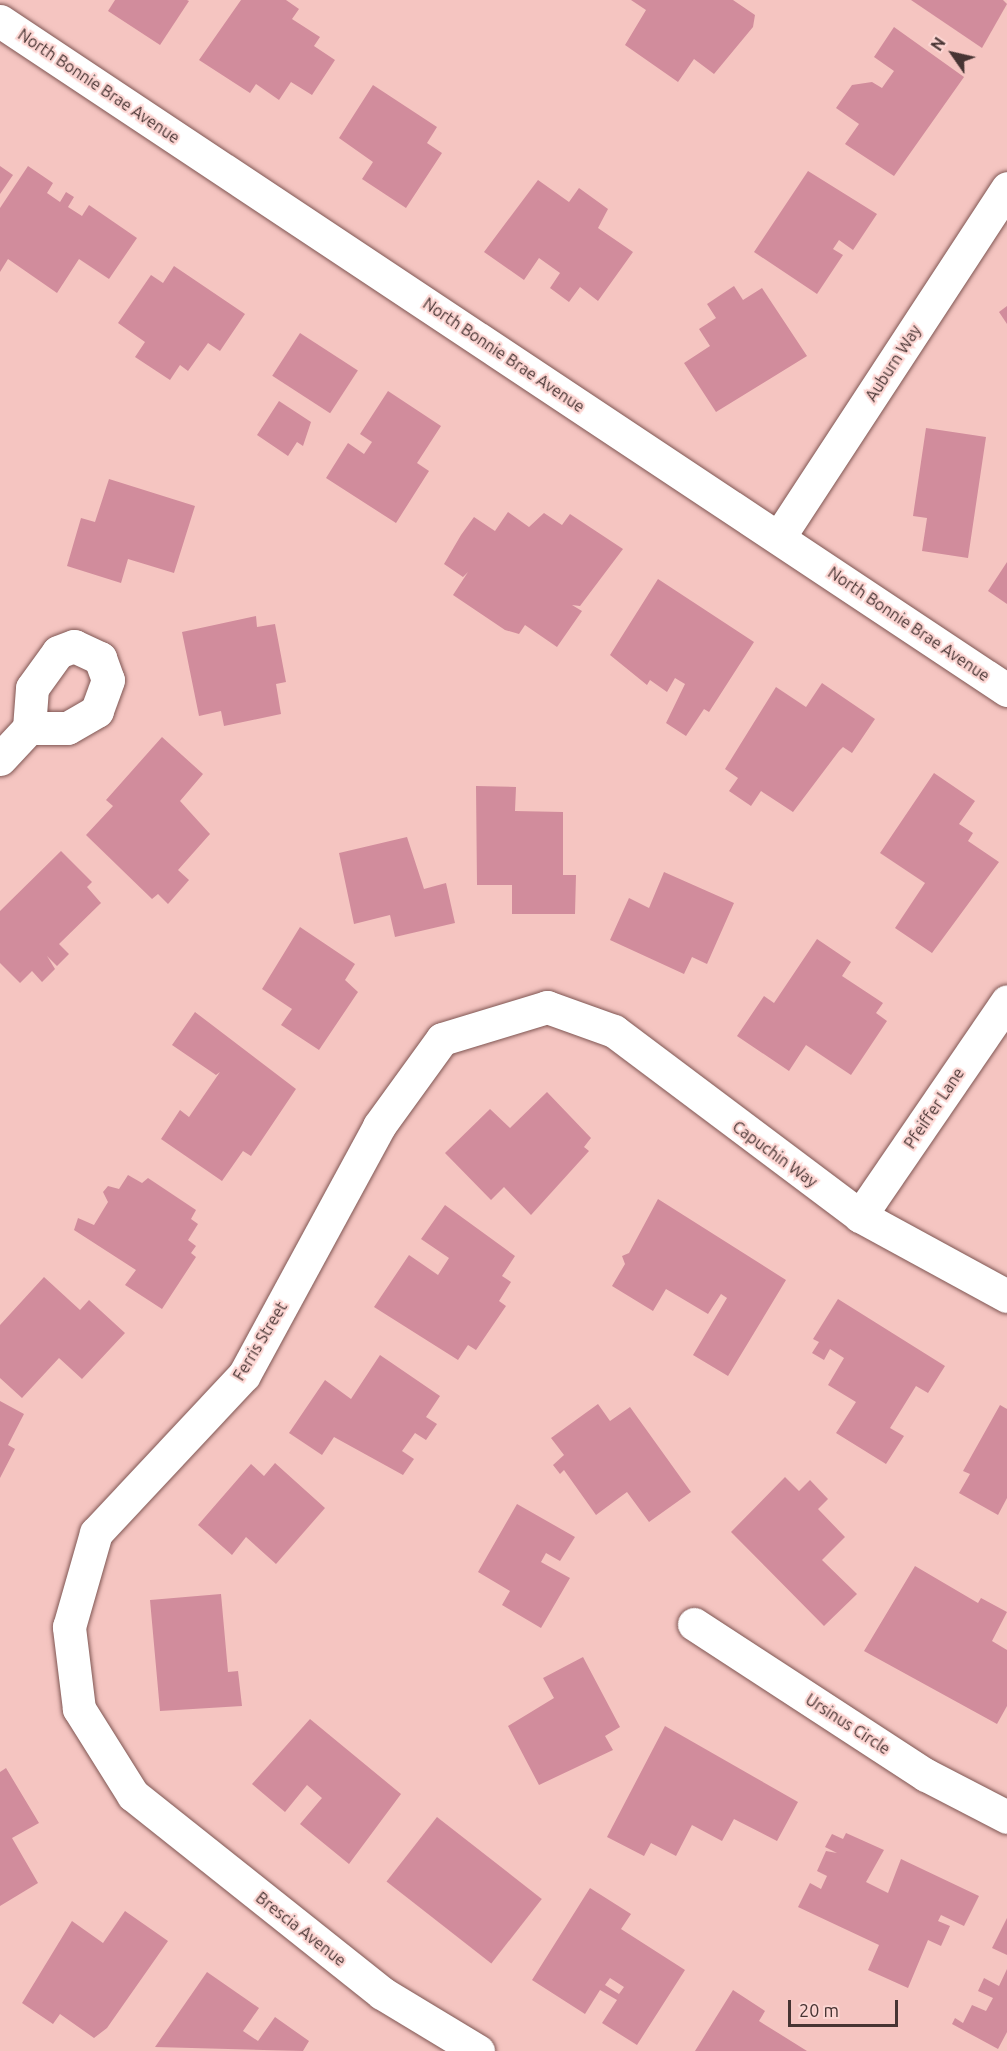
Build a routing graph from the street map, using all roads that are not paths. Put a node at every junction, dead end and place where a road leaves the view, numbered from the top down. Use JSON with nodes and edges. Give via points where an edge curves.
{"nodes":[{"id":1,"x":0,"y":21,"type":"edge"},
{"id":2,"x":1007,"y":188,"type":"edge"},
{"id":3,"x":779,"y":537,"type":"junction"},
{"id":4,"x":1007,"y":690,"type":"edge"},
{"id":5,"x":29,"y":728,"type":"dead end"},
{"id":6,"x":0,"y":759,"type":"edge"},
{"id":7,"x":1007,"y":1001,"type":"edge"},
{"id":8,"x":547,"y":1007,"type":"joint"},
{"id":9,"x":860,"y":1216,"type":"junction"},
{"id":10,"x":1007,"y":1296,"type":"edge"},
{"id":11,"x":694,"y":1624,"type":"dead end"},
{"id":12,"x":133,"y":1795,"type":"joint"},
{"id":13,"x":1007,"y":1817,"type":"edge"},
{"id":14,"x":478,"y":2051,"type":"edge"}],
"edges":[{"from":1,"to":3,"type":"street","name":"North Bonnie Brae Avenue"},
{"from":2,"to":3,"type":"street","name":"Auburn Way"},
{"from":3,"to":4,"type":"street","name":"North Bonnie Brae Avenue"},
{"from":5,"to":6,"type":"street"},
{"from":7,"to":9,"type":"street","name":"Pfeiffer Lane"},
{"from":8,"to":9,"type":"street","name":"Capuchin Way","via":[[614,1031]]},
{"from":8,"to":12,"type":"street","name":"Ferris Street","via":[[442,1039],[379,1126],[244,1375],[96,1533],[69,1627],[80,1709]]},
{"from":9,"to":10,"type":"street","name":"Capuchin Way"},
{"from":11,"to":13,"type":"street","name":"Ursinus Circle","via":[[926,1775]]},
{"from":12,"to":14,"type":"street","name":"Brescia Avenue","via":[[382,1993]]}]}
